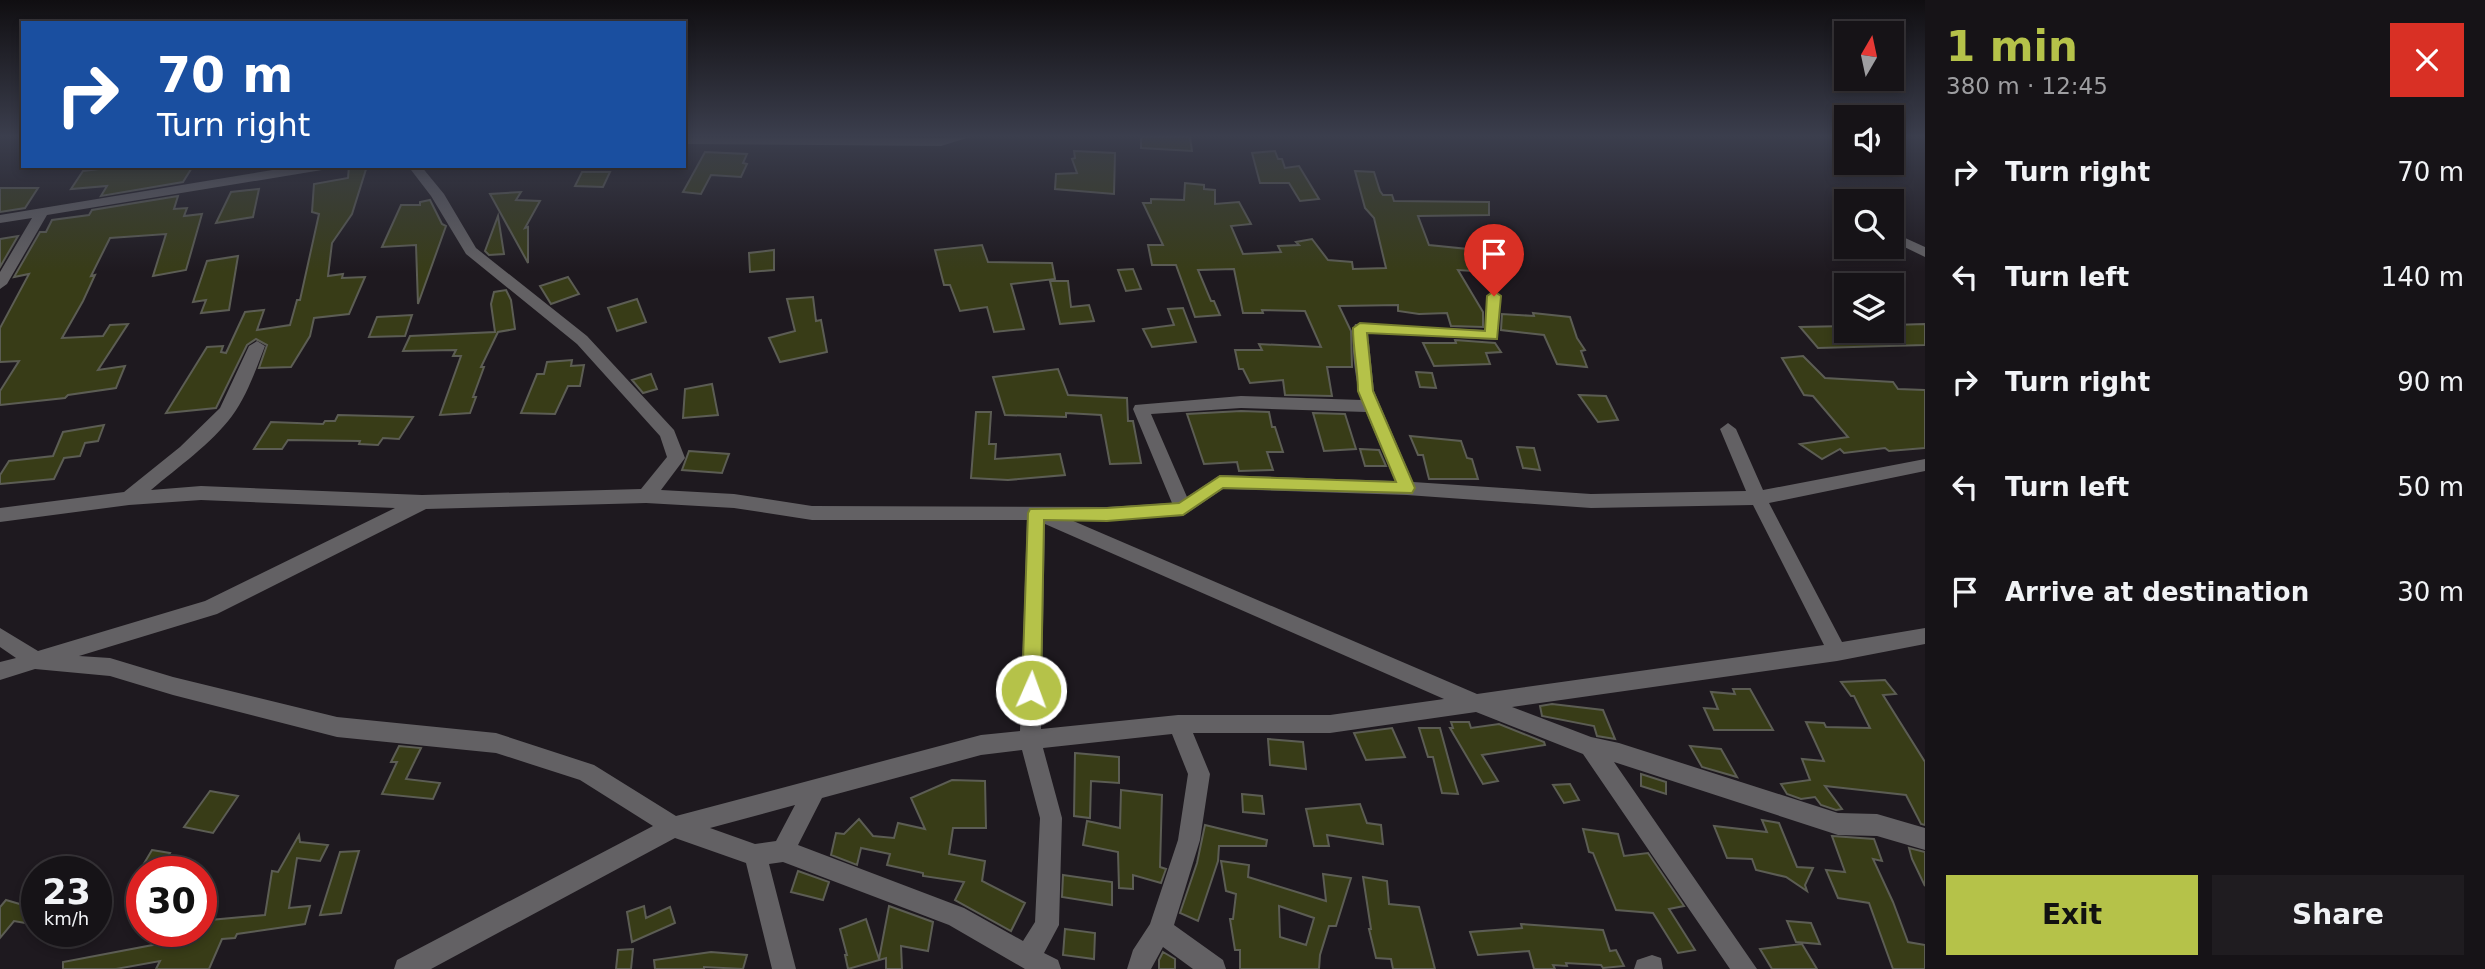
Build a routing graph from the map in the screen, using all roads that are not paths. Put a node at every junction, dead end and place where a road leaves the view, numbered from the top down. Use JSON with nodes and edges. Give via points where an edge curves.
{"nodes":[{"id":1,"x":223,"y":182,"type":"edge"},
{"id":2,"x":428,"y":182,"type":"edge"},
{"id":3,"x":42,"y":212,"type":"junction"},
{"id":4,"x":0,"y":219,"type":"edge"},
{"id":5,"x":1904,"y":242,"type":"edge"},
{"id":6,"x":1925,"y":253,"type":"edge"},
{"id":7,"x":0,"y":285,"type":"edge"},
{"id":8,"x":1494,"y":296,"type":"dead end"},
{"id":9,"x":257,"y":346,"type":"dead end"},
{"id":10,"x":1371,"y":406,"type":"junction"},
{"id":11,"x":1728,"y":429,"type":"dead end"},
{"id":12,"x":1925,"y":465,"type":"edge"},
{"id":13,"x":1407,"y":488,"type":"junction"},
{"id":14,"x":646,"y":496,"type":"junction"},
{"id":15,"x":129,"y":498,"type":"junction"},
{"id":16,"x":1758,"y":498,"type":"junction"},
{"id":17,"x":422,"y":502,"type":"junction"},
{"id":18,"x":1183,"y":509,"type":"junction"},
{"id":19,"x":1036,"y":513,"type":"junction"},
{"id":20,"x":0,"y":515,"type":"edge"},
{"id":21,"x":0,"y":636,"type":"edge"},
{"id":22,"x":1925,"y":636,"type":"edge"},
{"id":23,"x":1837,"y":652,"type":"junction"},
{"id":24,"x":37,"y":661,"type":"junction"},
{"id":25,"x":0,"y":671,"type":"edge"},
{"id":26,"x":1476,"y":703,"type":"junction"},
{"id":27,"x":1178,"y":724,"type":"junction"},
{"id":28,"x":1030,"y":740,"type":"junction"},
{"id":29,"x":1591,"y":747,"type":"junction"},
{"id":30,"x":815,"y":789,"type":"junction"},
{"id":31,"x":674,"y":827,"type":"junction"},
{"id":32,"x":1925,"y":839,"type":"edge"},
{"id":33,"x":783,"y":851,"type":"junction"},
{"id":34,"x":755,"y":855,"type":"junction"},
{"id":35,"x":1160,"y":930,"type":"junction"},
{"id":36,"x":1028,"y":956,"type":"junction"},
{"id":37,"x":406,"y":969,"type":"edge"},
{"id":38,"x":784,"y":969,"type":"edge"},
{"id":39,"x":1049,"y":969,"type":"edge"},
{"id":40,"x":1139,"y":969,"type":"edge"},
{"id":41,"x":1214,"y":969,"type":"edge"},
{"id":42,"x":1745,"y":969,"type":"edge"}],
"edges":[{"from":1,"to":3,"type":"street"},
{"from":2,"to":14,"type":"street","via":[[471,251],[582,340],[668,434],[676,458]]},
{"from":3,"to":4,"type":"street"},
{"from":3,"to":7,"type":"street"},
{"from":5,"to":6,"type":"street"},
{"from":8,"to":10,"type":"street","via":[[1492,336],[1360,328]]},
{"from":9,"to":15,"type":"street","via":[[226,412]]},
{"from":10,"to":13,"type":"street"},
{"from":10,"to":18,"type":"street","via":[[1241,402],[1141,410]]},
{"from":11,"to":16,"type":"street"},
{"from":12,"to":16,"type":"street"},
{"from":13,"to":16,"type":"street","via":[[1591,500]]},
{"from":13,"to":18,"type":"street","via":[[1220,482]]},
{"from":14,"to":17,"type":"street"},
{"from":14,"to":19,"type":"street","via":[[734,501],[812,513]]},
{"from":15,"to":17,"type":"street","via":[[201,493]]},
{"from":15,"to":20,"type":"street"},
{"from":16,"to":23,"type":"street"},
{"from":17,"to":24,"type":"street","via":[[210,608]]},
{"from":18,"to":19,"type":"street"},
{"from":19,"to":26,"type":"street"},
{"from":19,"to":28,"type":"street"},
{"from":21,"to":24,"type":"street"},
{"from":22,"to":23,"type":"street"},
{"from":23,"to":26,"type":"street"},
{"from":24,"to":25,"type":"street"},
{"from":24,"to":31,"type":"street","via":[[110,667],[337,727],[496,743],[586,772]]},
{"from":26,"to":27,"type":"street","via":[[1330,724]]},
{"from":26,"to":29,"type":"street"},
{"from":27,"to":28,"type":"street"},
{"from":27,"to":35,"type":"street","via":[[1199,774],[1189,840]]},
{"from":28,"to":30,"type":"street","via":[[981,745]]},
{"from":28,"to":36,"type":"street","via":[[1051,818],[1047,925]]},
{"from":29,"to":32,"type":"street","via":[[1838,824],[1877,825]]},
{"from":29,"to":42,"type":"street"},
{"from":30,"to":31,"type":"street"},
{"from":30,"to":33,"type":"street"},
{"from":31,"to":34,"type":"street"},
{"from":31,"to":37,"type":"street"},
{"from":33,"to":34,"type":"street"},
{"from":33,"to":36,"type":"street","via":[[956,916]]},
{"from":34,"to":38,"type":"street"},
{"from":35,"to":40,"type":"street"},
{"from":35,"to":41,"type":"street"},
{"from":36,"to":39,"type":"street"}]}
